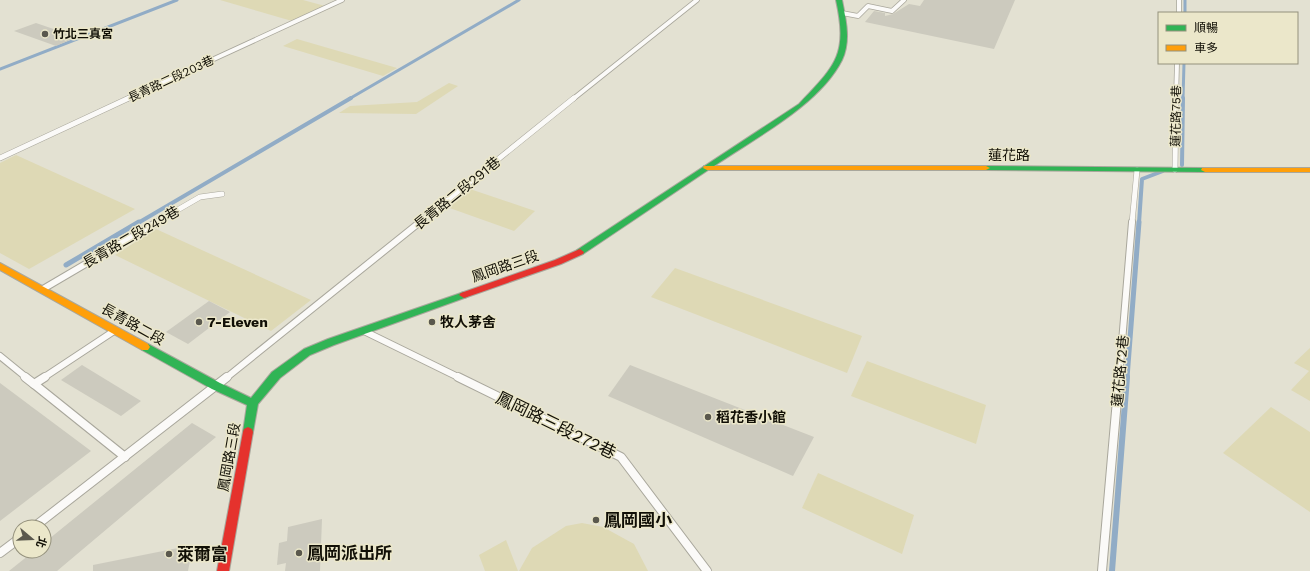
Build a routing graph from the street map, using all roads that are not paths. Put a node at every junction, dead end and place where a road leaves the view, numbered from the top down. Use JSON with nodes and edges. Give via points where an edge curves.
{"nodes":[{"id":1,"x":342,"y":0,"type":"edge"},
{"id":2,"x":697,"y":0,"type":"edge"},
{"id":3,"x":904,"y":0,"type":"edge"},
{"id":4,"x":1179,"y":0,"type":"edge"},
{"id":5,"x":841,"y":1,"type":"edge"},
{"id":6,"x":1179,"y":12,"type":"edge"},
{"id":7,"x":842,"y":13,"type":"junction"},
{"id":8,"x":1177,"y":64,"type":"edge"},
{"id":9,"x":0,"y":158,"type":"edge"},
{"id":10,"x":708,"y":168,"type":"junction"},
{"id":11,"x":1137,"y":170,"type":"junction"},
{"id":12,"x":1175,"y":170,"type":"junction"},
{"id":13,"x":1310,"y":170,"type":"edge"},
{"id":14,"x":222,"y":194,"type":"dead end"},
{"id":15,"x":0,"y":266,"type":"edge"},
{"id":16,"x":42,"y":289,"type":"junction"},
{"id":17,"x":115,"y":330,"type":"junction"},
{"id":18,"x":362,"y":331,"type":"junction"},
{"id":19,"x":0,"y":356,"type":"edge"},
{"id":20,"x":34,"y":384,"type":"junction"},
{"id":21,"x":216,"y":386,"type":"junction"},
{"id":22,"x":253,"y":403,"type":"junction"},
{"id":23,"x":125,"y":457,"type":"junction"},
{"id":24,"x":44,"y":519,"type":"edge"},
{"id":25,"x":12,"y":544,"type":"edge"},
{"id":26,"x":0,"y":553,"type":"edge"},
{"id":27,"x":222,"y":571,"type":"edge"},
{"id":28,"x":707,"y":571,"type":"edge"},
{"id":29,"x":1102,"y":571,"type":"edge"}],
"edges":[{"from":1,"to":9,"type":"lane","name":"長青路二段203巷"},
{"from":2,"to":21,"type":"lane","name":"長青路二段291巷"},
{"from":3,"to":7,"type":"lane","via":[[892,11],[868,6],[858,16]]},
{"from":4,"to":6,"type":"lane"},
{"from":5,"to":7,"type":"street","name":"鳳岡路三段"},
{"from":7,"to":10,"type":"street","name":"鳳岡路三段","via":[[843,51],[827,77],[801,105],[746,147]]},
{"from":8,"to":12,"type":"lane","name":"蓮花路75巷"},
{"from":10,"to":11,"type":"street","name":"蓮花路","via":[[762,164]]},
{"from":10,"to":18,"type":"street","name":"鳳岡路三段","via":[[592,246],[571,257]]},
{"from":11,"to":12,"type":"street","name":"蓮花路"},
{"from":11,"to":29,"type":"lane","name":"蓮花路72巷"},
{"from":12,"to":13,"type":"street","name":"蓮花路"},
{"from":14,"to":16,"type":"lane","name":"長青路二段249巷","via":[[200,197]]},
{"from":15,"to":16,"type":"street","name":"長青路二段"},
{"from":16,"to":17,"type":"street","name":"長青路二段"},
{"from":17,"to":20,"type":"lane"},
{"from":17,"to":21,"type":"street","name":"長青路二段"},
{"from":18,"to":22,"type":"street","name":"鳳岡路三段","via":[[307,352],[276,375]]},
{"from":18,"to":28,"type":"lane","name":"鳳岡路三段272巷","via":[[621,457]]},
{"from":19,"to":20,"type":"lane"},
{"from":20,"to":23,"type":"lane"},
{"from":21,"to":22,"type":"street","name":"長青路二段"},
{"from":21,"to":23,"type":"lane","name":"長青路二段291巷"},
{"from":22,"to":27,"type":"street","name":"鳳岡路三段"},
{"from":23,"to":24,"type":"lane","name":"長青路二段291巷"},
{"from":25,"to":26,"type":"lane"}]}
